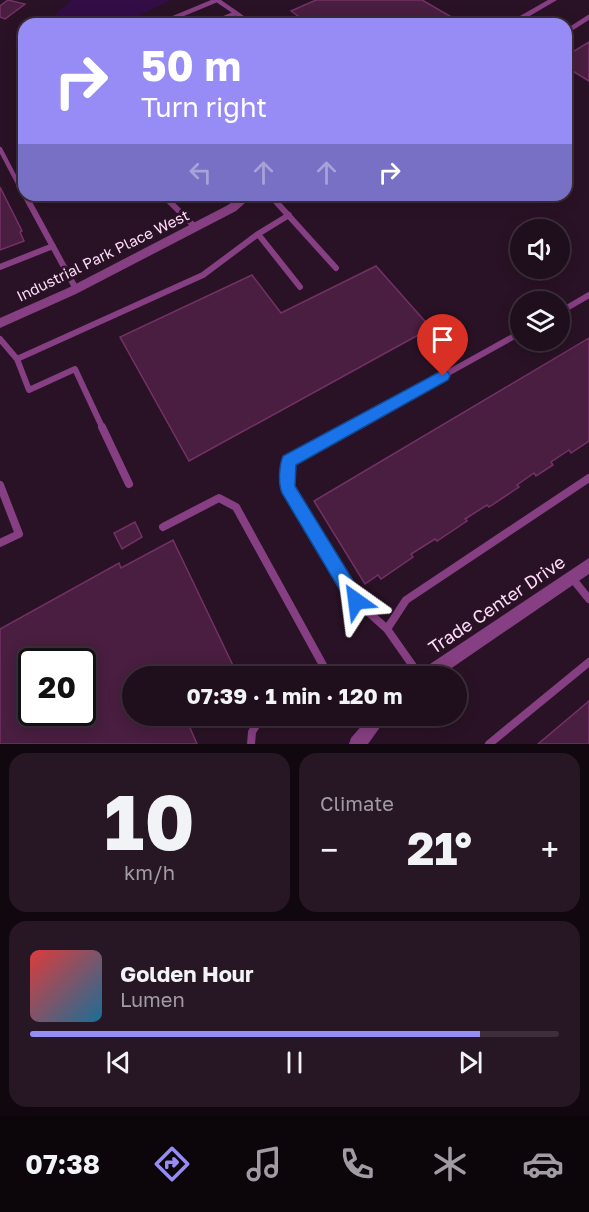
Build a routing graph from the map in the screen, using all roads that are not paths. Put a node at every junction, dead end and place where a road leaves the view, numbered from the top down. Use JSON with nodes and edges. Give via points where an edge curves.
{"nodes":[{"id":1,"x":554,"y":0,"type":"edge"},
{"id":2,"x":236,"y":13,"type":"junction"},
{"id":3,"x":589,"y":17,"type":"edge"},
{"id":4,"x":174,"y":18,"type":"edge"},
{"id":5,"x":224,"y":18,"type":"edge"},
{"id":6,"x":243,"y":18,"type":"edge"},
{"id":7,"x":521,"y":18,"type":"edge"},
{"id":8,"x":572,"y":28,"type":"edge"},
{"id":9,"x":0,"y":149,"type":"edge"},
{"id":10,"x":18,"y":183,"type":"edge"},
{"id":11,"x":28,"y":201,"type":"edge"},
{"id":12,"x":169,"y":201,"type":"edge"},
{"id":13,"x":241,"y":201,"type":"edge"},
{"id":14,"x":276,"y":201,"type":"edge"},
{"id":15,"x":289,"y":215,"type":"junction"},
{"id":16,"x":195,"y":227,"type":"junction"},
{"id":17,"x":258,"y":234,"type":"junction"},
{"id":18,"x":53,"y":246,"type":"junction"},
{"id":19,"x":0,"y":267,"type":"edge"},
{"id":20,"x":336,"y":268,"type":"dead end"},
{"id":21,"x":300,"y":287,"type":"dead end"},
{"id":22,"x":76,"y":289,"type":"junction"},
{"id":23,"x":589,"y":296,"type":"edge"},
{"id":24,"x":570,"y":306,"type":"edge"},
{"id":25,"x":0,"y":323,"type":"edge"},
{"id":26,"x":0,"y":339,"type":"edge"},
{"id":27,"x":510,"y":339,"type":"edge"},
{"id":28,"x":17,"y":359,"type":"junction"},
{"id":29,"x":589,"y":478,"type":"edge"},
{"id":30,"x":129,"y":484,"type":"dead end"},
{"id":31,"x":0,"y":485,"type":"edge"},
{"id":32,"x":162,"y":527,"type":"dead end"},
{"id":33,"x":0,"y":543,"type":"edge"},
{"id":34,"x":589,"y":565,"type":"edge"},
{"id":35,"x":572,"y":578,"type":"junction"},
{"id":36,"x":589,"y":599,"type":"edge"},
{"id":37,"x":387,"y":628,"type":"junction"},
{"id":38,"x":589,"y":662,"type":"edge"},
{"id":39,"x":323,"y":666,"type":"edge"},
{"id":40,"x":413,"y":666,"type":"edge"},
{"id":41,"x":442,"y":666,"type":"edge"},
{"id":42,"x":256,"y":726,"type":"edge"},
{"id":43,"x":368,"y":726,"type":"edge"},
{"id":44,"x":251,"y":744,"type":"edge"},
{"id":45,"x":357,"y":744,"type":"edge"},
{"id":46,"x":489,"y":744,"type":"edge"}],
"edges":[{"from":1,"to":7,"type":"street"},
{"from":2,"to":4,"type":"lane","via":[[217,0]]},
{"from":2,"to":5,"type":"lane"},
{"from":2,"to":6,"type":"lane"},
{"from":3,"to":8,"type":"lane"},
{"from":9,"to":10,"type":"lane"},
{"from":11,"to":18,"type":"lane"},
{"from":12,"to":16,"type":"lane"},
{"from":13,"to":16,"type":"street","name":"Industrial Park Place West"},
{"from":14,"to":15,"type":"lane"},
{"from":15,"to":17,"type":"lane"},
{"from":15,"to":20,"type":"lane"},
{"from":16,"to":22,"type":"street","name":"Industrial Park Place West"},
{"from":17,"to":21,"type":"lane"},
{"from":17,"to":28,"type":"lane","via":[[203,275]]},
{"from":18,"to":19,"type":"lane"},
{"from":18,"to":22,"type":"lane"},
{"from":22,"to":25,"type":"street","name":"Industrial Park Place West"},
{"from":23,"to":24,"type":"lane"},
{"from":26,"to":28,"type":"lane"},
{"from":27,"to":37,"type":"lane","via":[[288,461],[287,488],[356,601]]},
{"from":28,"to":30,"type":"lane","via":[[29,390],[75,369]]},
{"from":29,"to":37,"type":"lane","via":[[406,600]]},
{"from":31,"to":33,"type":"lane","via":[[19,534]]},
{"from":32,"to":39,"type":"lane","via":[[219,498],[236,507]]},
{"from":34,"to":35,"type":"street","name":"Trade Center Drive"},
{"from":35,"to":36,"type":"lane"},
{"from":35,"to":41,"type":"street","name":"Trade Center Drive"},
{"from":37,"to":40,"type":"lane"},
{"from":38,"to":46,"type":"lane"},
{"from":42,"to":44,"type":"lane"},
{"from":43,"to":45,"type":"street"}]}
